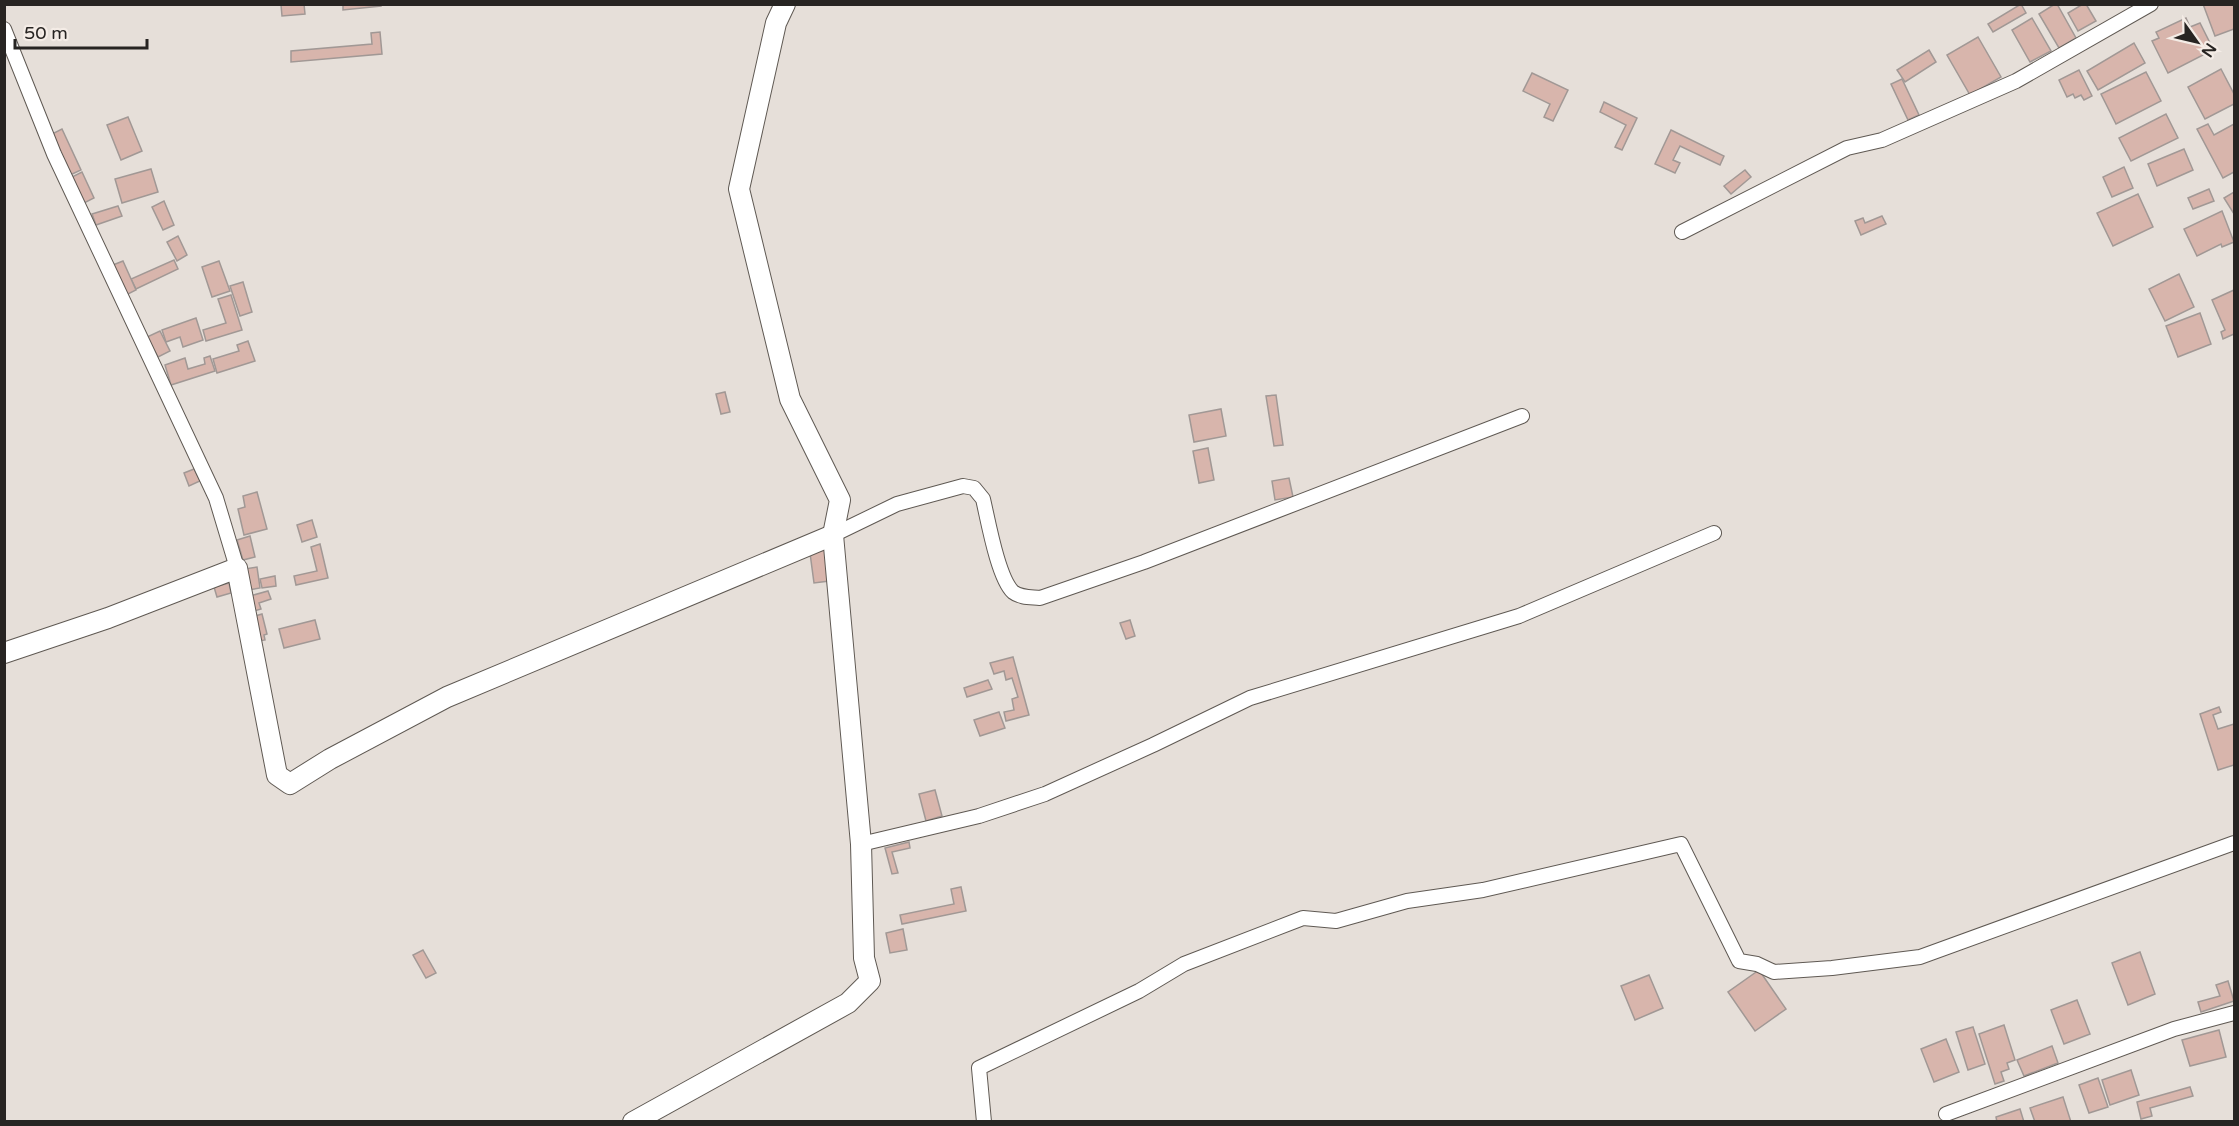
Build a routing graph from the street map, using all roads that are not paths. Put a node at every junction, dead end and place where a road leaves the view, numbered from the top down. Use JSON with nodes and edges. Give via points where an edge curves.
{"nodes":[{"id":1,"x":785,"y":4,"type":"edge"},
{"id":2,"x":2151,"y":4,"type":"edge"},
{"id":3,"x":4,"y":29,"type":"edge"},
{"id":4,"x":1682,"y":232,"type":"dead end"},
{"id":5,"x":1522,"y":416,"type":"dead end"},
{"id":6,"x":1714,"y":533,"type":"dead end"},
{"id":7,"x":833,"y":535,"type":"junction"},
{"id":8,"x":237,"y":568,"type":"junction"},
{"id":9,"x":4,"y":652,"type":"edge"},
{"id":10,"x":2235,"y":843,"type":"edge"},
{"id":11,"x":861,"y":844,"type":"junction"},
{"id":12,"x":2235,"y":1013,"type":"edge"},
{"id":13,"x":1946,"y":1114,"type":"dead end"},
{"id":14,"x":633,"y":1122,"type":"edge"},
{"id":15,"x":984,"y":1122,"type":"edge"}],
"edges":[{"from":1,"to":7,"type":"street","via":[[776,23],[739,189],[790,399],[840,500]]},
{"from":2,"to":4,"type":"street","via":[[2016,81],[1882,140],[1847,148]]},
{"from":3,"to":8,"type":"street","via":[[54,154],[216,498]]},
{"from":5,"to":7,"type":"street","via":[[1144,562],[1040,598],[1022,597],[1004,579],[983,499],[974,488],[963,486],[897,504]]},
{"from":6,"to":11,"type":"street","via":[[1519,616],[1250,698],[1045,794],[979,816]]},
{"from":7,"to":8,"type":"street","via":[[447,697],[290,784],[277,775]]},
{"from":7,"to":11,"type":"street"},
{"from":8,"to":9,"type":"street","via":[[108,618]]},
{"from":10,"to":15,"type":"street","via":[[1920,957],[1832,968],[1774,972],[1739,961],[1681,844],[1483,890],[1407,901],[1336,921],[1303,918],[1184,964],[1139,991],[979,1068]]},
{"from":11,"to":14,"type":"street","via":[[864,958],[870,981],[848,1003]]},
{"from":12,"to":13,"type":"street","via":[[2174,1029]]}]}
